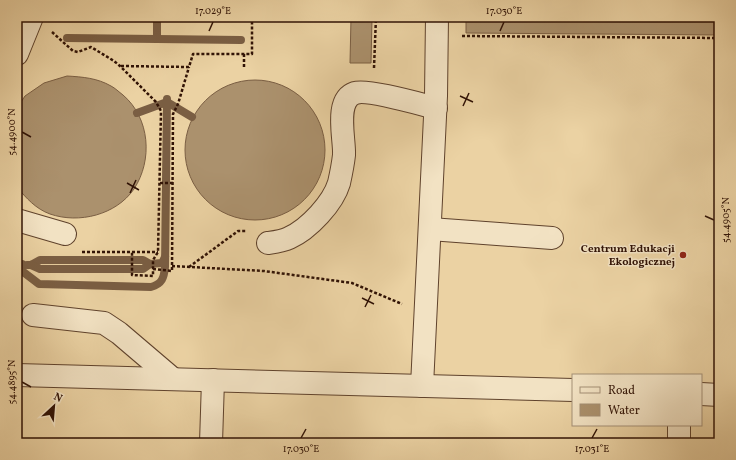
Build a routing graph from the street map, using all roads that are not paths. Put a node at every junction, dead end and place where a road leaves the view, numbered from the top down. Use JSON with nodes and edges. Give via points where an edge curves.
{"nodes":[{"id":1,"x":32,"y":17,"type":"edge"},
{"id":2,"x":437,"y":17,"type":"edge"},
{"id":3,"x":17,"y":54,"type":"edge"},
{"id":4,"x":436,"y":108,"type":"junction"},
{"id":5,"x":17,"y":220,"type":"edge"},
{"id":6,"x":430,"y":229,"type":"junction"},
{"id":7,"x":65,"y":234,"type":"dead end"},
{"id":8,"x":552,"y":238,"type":"dead end"},
{"id":9,"x":268,"y":244,"type":"dead end"},
{"id":10,"x":33,"y":315,"type":"dead end"},
{"id":11,"x":17,"y":375,"type":"edge"},
{"id":12,"x":173,"y":379,"type":"junction"},
{"id":13,"x":213,"y":380,"type":"junction"},
{"id":14,"x":422,"y":386,"type":"junction"},
{"id":15,"x":572,"y":390,"type":"edge"},
{"id":16,"x":702,"y":394,"type":"edge"},
{"id":17,"x":719,"y":395,"type":"edge"},
{"id":18,"x":679,"y":426,"type":"edge"},
{"id":19,"x":211,"y":443,"type":"edge"},
{"id":20,"x":679,"y":443,"type":"edge"}],
"edges":[{"from":1,"to":3,"type":"lane"},
{"from":2,"to":4,"type":"lane"},
{"from":4,"to":6,"type":"lane"},
{"from":4,"to":9,"type":"lane","via":[[368,93],[348,96],[344,104],[342,121],[344,156],[339,184],[317,218],[288,238]]},
{"from":5,"to":7,"type":"lane"},
{"from":6,"to":8,"type":"lane"},
{"from":6,"to":14,"type":"lane"},
{"from":10,"to":12,"type":"lane","via":[[104,323],[119,332]]},
{"from":11,"to":12,"type":"lane"},
{"from":12,"to":13,"type":"lane"},
{"from":13,"to":14,"type":"lane"},
{"from":13,"to":19,"type":"lane"},
{"from":14,"to":15,"type":"lane"},
{"from":16,"to":17,"type":"lane"},
{"from":18,"to":20,"type":"lane"}]}
